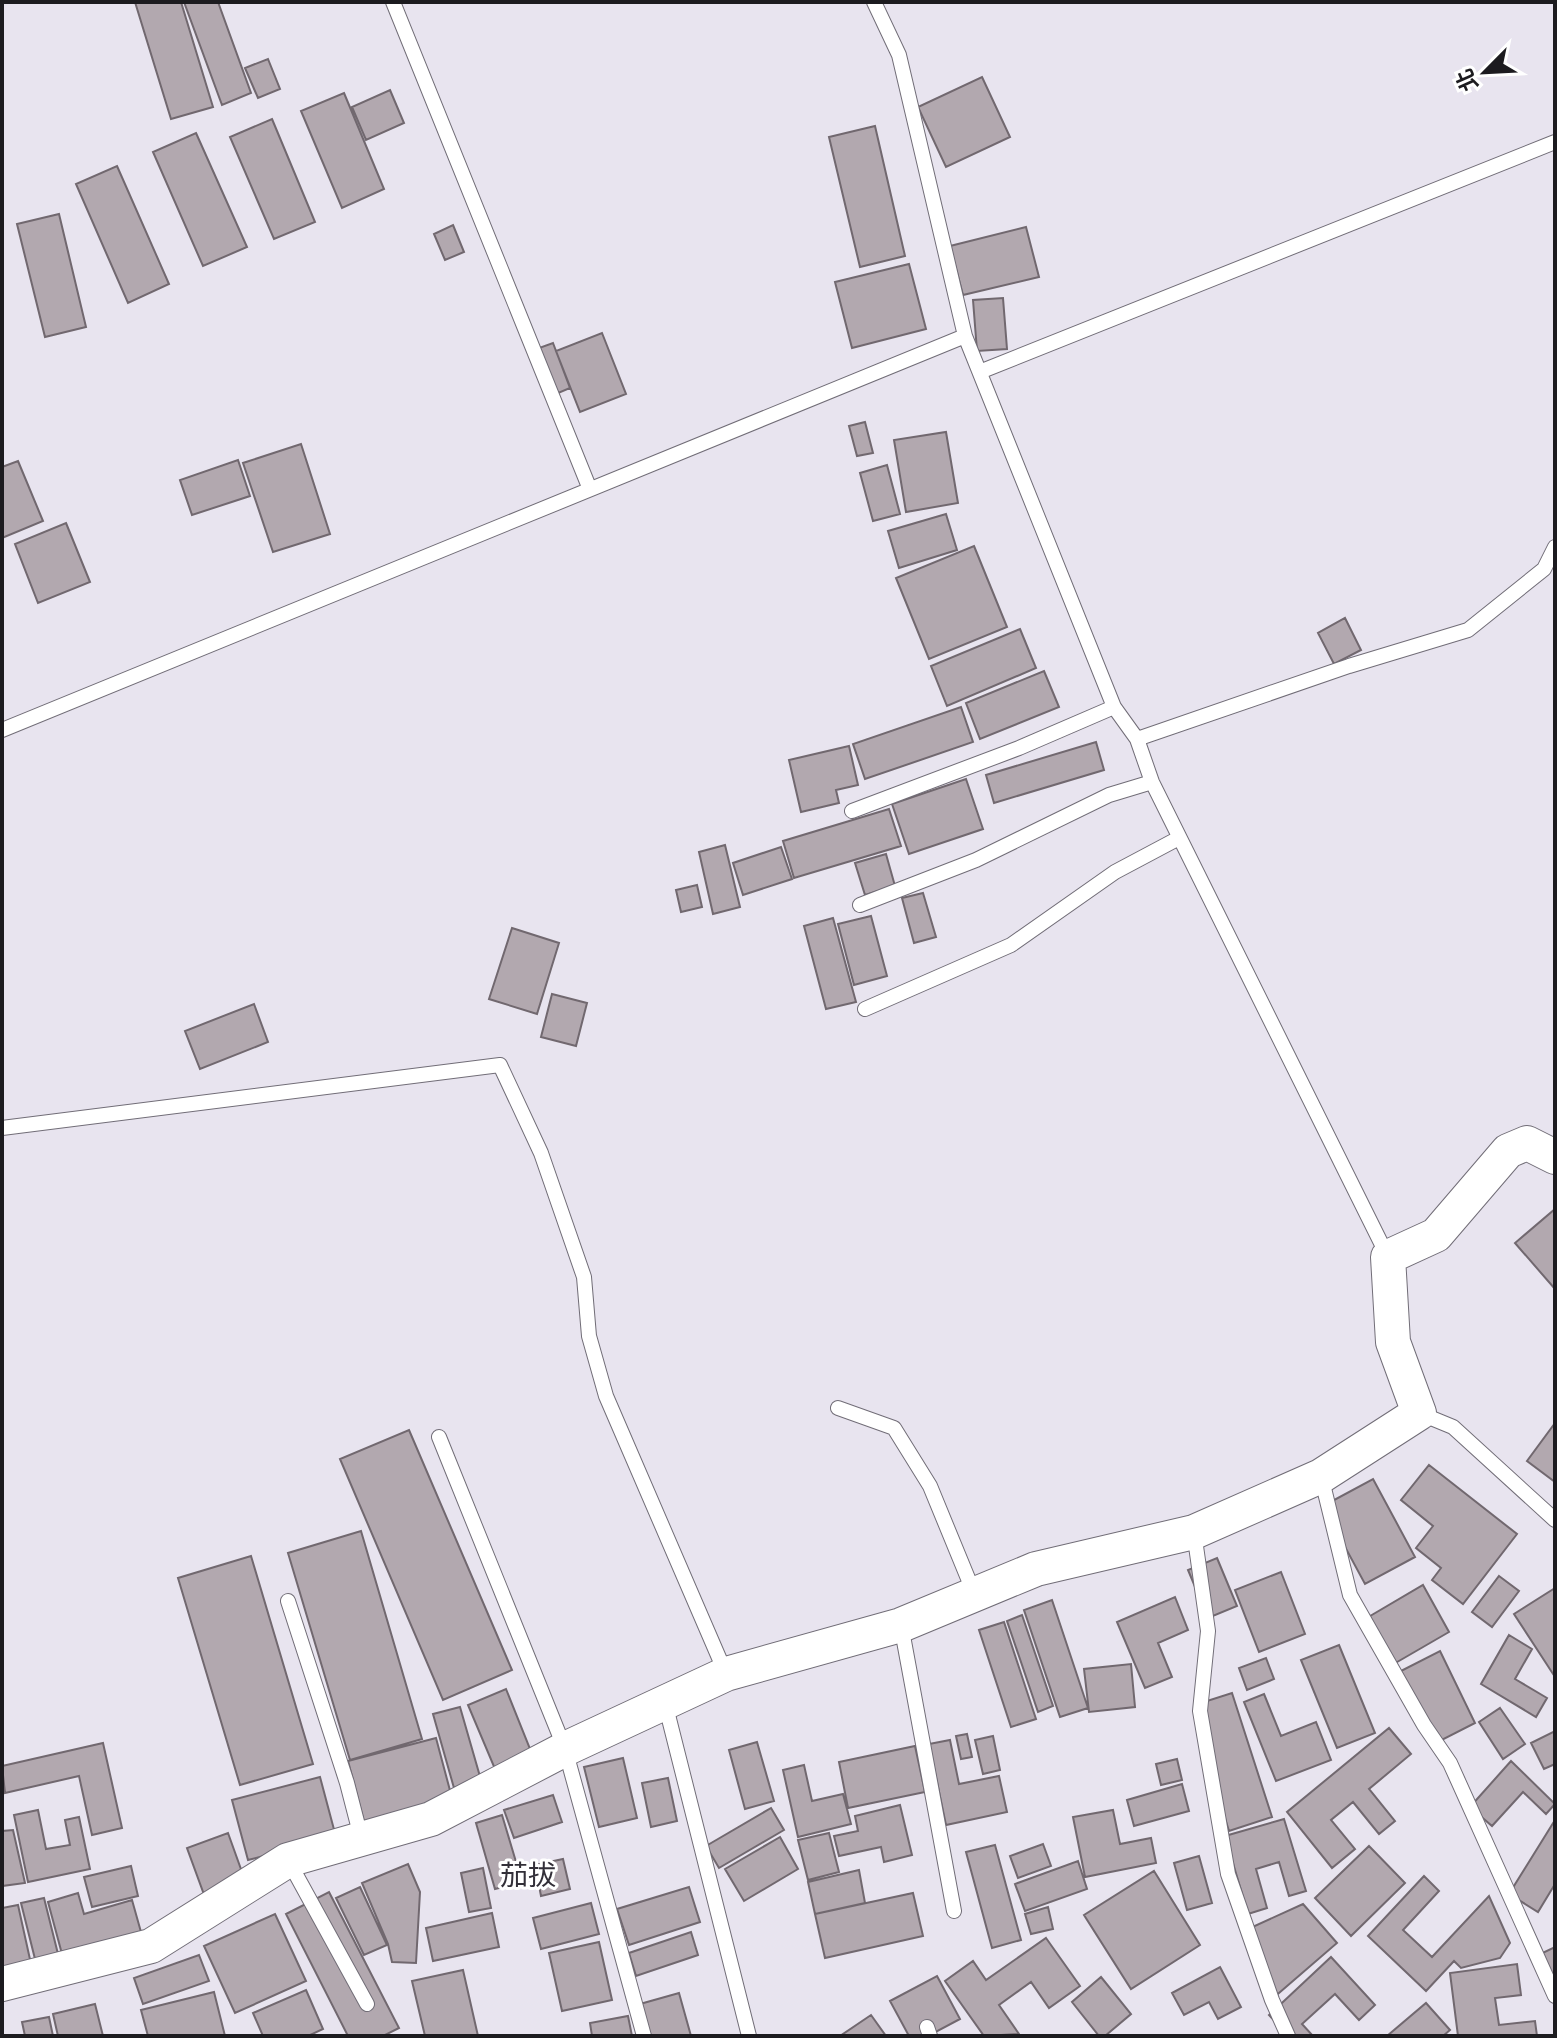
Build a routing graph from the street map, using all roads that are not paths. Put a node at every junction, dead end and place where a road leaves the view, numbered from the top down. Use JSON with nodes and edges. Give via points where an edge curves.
{"nodes":[{"id":1,"x":393,"y":2,"type":"edge"},
{"id":2,"x":874,"y":2,"type":"edge"},
{"id":3,"x":1555,"y":142,"type":"edge"},
{"id":4,"x":965,"y":336,"type":"junction"},
{"id":5,"x":982,"y":371,"type":"junction"},
{"id":6,"x":589,"y":487,"type":"junction"},
{"id":7,"x":1555,"y":547,"type":"edge"},
{"id":8,"x":1114,"y":707,"type":"junction"},
{"id":9,"x":2,"y":730,"type":"edge"},
{"id":10,"x":1137,"y":739,"type":"junction"},
{"id":11,"x":1152,"y":782,"type":"junction"},
{"id":12,"x":852,"y":811,"type":"dead end"},
{"id":13,"x":1179,"y":838,"type":"junction"},
{"id":14,"x":860,"y":905,"type":"dead end"},
{"id":15,"x":865,"y":1009,"type":"dead end"},
{"id":16,"x":2,"y":1128,"type":"edge"},
{"id":17,"x":1555,"y":1157,"type":"edge"},
{"id":18,"x":1388,"y":1257,"type":"junction"},
{"id":19,"x":838,"y":1408,"type":"dead end"},
{"id":20,"x":1419,"y":1413,"type":"junction"},
{"id":21,"x":439,"y":1437,"type":"dead end"},
{"id":22,"x":1321,"y":1476,"type":"junction"},
{"id":23,"x":1555,"y":1520,"type":"edge"},
{"id":24,"x":1194,"y":1532,"type":"junction"},
{"id":25,"x":974,"y":1594,"type":"junction"},
{"id":26,"x":288,"y":1601,"type":"dead end"},
{"id":27,"x":901,"y":1625,"type":"junction"},
{"id":28,"x":726,"y":1674,"type":"junction"},
{"id":29,"x":665,"y":1703,"type":"junction"},
{"id":30,"x":565,"y":1749,"type":"junction"},
{"id":31,"x":362,"y":1841,"type":"junction"},
{"id":32,"x":288,"y":1860,"type":"junction"},
{"id":33,"x":954,"y":1911,"type":"dead end"},
{"id":34,"x":2,"y":1984,"type":"edge"},
{"id":35,"x":1555,"y":1996,"type":"edge"},
{"id":36,"x":367,"y":2004,"type":"dead end"},
{"id":37,"x":644,"y":2036,"type":"edge"},
{"id":38,"x":749,"y":2036,"type":"edge"},
{"id":39,"x":1288,"y":2036,"type":"edge"}],
"edges":[{"from":1,"to":6,"type":"lane"},
{"from":2,"to":4,"type":"lane","via":[[899,55]]},
{"from":3,"to":5,"type":"lane"},
{"from":4,"to":5,"type":"lane"},
{"from":4,"to":6,"type":"lane"},
{"from":5,"to":8,"type":"lane"},
{"from":6,"to":9,"type":"lane"},
{"from":7,"to":10,"type":"lane","via":[[1544,569],[1468,630]]},
{"from":8,"to":10,"type":"lane"},
{"from":8,"to":12,"type":"lane"},
{"from":10,"to":11,"type":"lane"},
{"from":11,"to":13,"type":"lane"},
{"from":11,"to":14,"type":"lane","via":[[1109,795],[976,860]]},
{"from":13,"to":15,"type":"lane","via":[[1115,872],[1011,945]]},
{"from":13,"to":18,"type":"lane"},
{"from":16,"to":28,"type":"lane","via":[[500,1065],[541,1153],[584,1277],[589,1336],[606,1396]]},
{"from":17,"to":18,"type":"street","via":[[1527,1143],[1508,1151],[1436,1235]]},
{"from":18,"to":20,"type":"street","via":[[1393,1342]]},
{"from":19,"to":25,"type":"lane","via":[[894,1428],[930,1486]]},
{"from":20,"to":22,"type":"street"},
{"from":20,"to":23,"type":"lane","via":[[1453,1427]]},
{"from":21,"to":30,"type":"lane"},
{"from":22,"to":24,"type":"street"},
{"from":22,"to":35,"type":"lane","via":[[1350,1595],[1450,1763]]},
{"from":24,"to":25,"type":"street","via":[[1036,1569]]},
{"from":24,"to":39,"type":"lane","via":[[1208,1631],[1200,1711],[1228,1874]]},
{"from":25,"to":27,"type":"street"},
{"from":26,"to":31,"type":"lane"},
{"from":27,"to":28,"type":"street"},
{"from":27,"to":33,"type":"lane"},
{"from":28,"to":29,"type":"street"},
{"from":29,"to":30,"type":"street"},
{"from":29,"to":38,"type":"lane"},
{"from":30,"to":31,"type":"street","via":[[431,1819]]},
{"from":30,"to":37,"type":"lane"},
{"from":31,"to":32,"type":"street"},
{"from":32,"to":34,"type":"street","via":[[151,1946]]},
{"from":32,"to":36,"type":"lane"}]}
